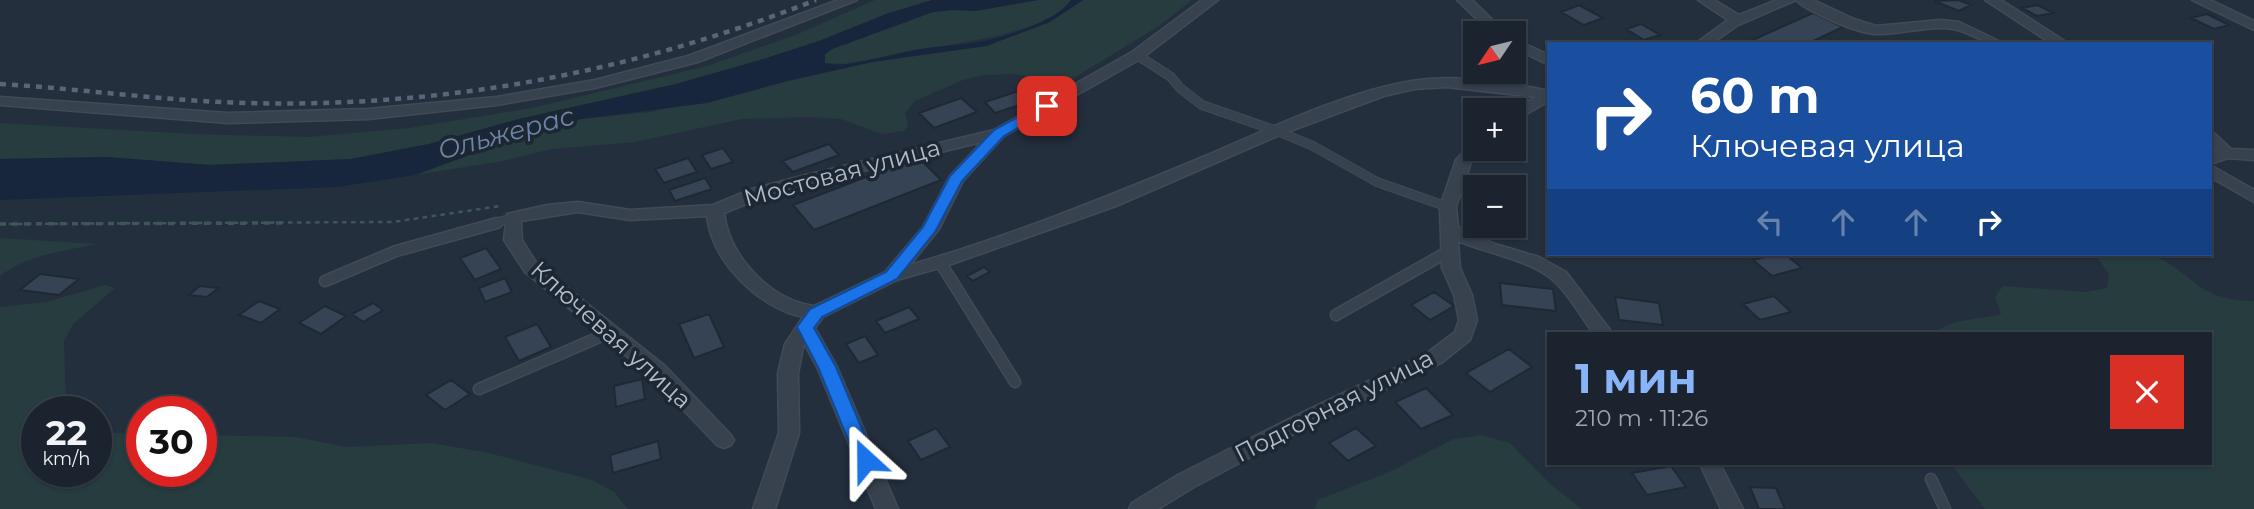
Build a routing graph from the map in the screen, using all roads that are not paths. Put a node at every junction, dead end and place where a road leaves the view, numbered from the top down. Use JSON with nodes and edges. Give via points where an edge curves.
{"nodes":[{"id":1,"x":850,"y":0,"type":"edge"},
{"id":2,"x":1211,"y":0,"type":"edge"},
{"id":3,"x":1705,"y":0,"type":"edge"},
{"id":4,"x":1789,"y":0,"type":"edge"},
{"id":5,"x":1802,"y":0,"type":"edge"},
{"id":6,"x":1992,"y":0,"type":"edge"},
{"id":7,"x":2199,"y":0,"type":"edge"},
{"id":8,"x":1470,"y":1,"type":"edge"},
{"id":9,"x":1737,"y":19,"type":"junction"},
{"id":10,"x":1488,"y":21,"type":"edge"},
{"id":11,"x":2254,"y":26,"type":"edge"},
{"id":12,"x":1704,"y":42,"type":"edge"},
{"id":13,"x":1994,"y":42,"type":"edge"},
{"id":14,"x":2059,"y":42,"type":"edge"},
{"id":15,"x":1526,"y":49,"type":"edge"},
{"id":16,"x":1137,"y":55,"type":"junction"},
{"id":17,"x":1547,"y":60,"type":"edge"},
{"id":18,"x":1547,"y":95,"type":"edge"},
{"id":19,"x":1547,"y":96,"type":"edge"},
{"id":20,"x":0,"y":101,"type":"edge"},
{"id":21,"x":1526,"y":109,"type":"edge"},
{"id":22,"x":1277,"y":131,"type":"junction"},
{"id":23,"x":999,"y":133,"type":"junction"},
{"id":24,"x":2212,"y":139,"type":"edge"},
{"id":25,"x":2227,"y":153,"type":"junction"},
{"id":26,"x":2254,"y":155,"type":"edge"},
{"id":27,"x":2212,"y":158,"type":"edge"},
{"id":28,"x":1464,"y":161,"type":"edge"},
{"id":29,"x":2212,"y":171,"type":"edge"},
{"id":30,"x":2254,"y":197,"type":"edge"},
{"id":31,"x":1448,"y":207,"type":"junction"},
{"id":32,"x":715,"y":210,"type":"junction"},
{"id":33,"x":513,"y":218,"type":"junction"},
{"id":34,"x":1449,"y":230,"type":"junction"},
{"id":35,"x":1449,"y":251,"type":"junction"},
{"id":36,"x":940,"y":262,"type":"junction"},
{"id":37,"x":891,"y":276,"type":"junction"},
{"id":38,"x":325,"y":281,"type":"dead end"},
{"id":39,"x":1336,"y":315,"type":"dead end"},
{"id":40,"x":811,"y":320,"type":"junction"},
{"id":41,"x":611,"y":332,"type":"junction"},
{"id":42,"x":1602,"y":332,"type":"edge"},
{"id":43,"x":1016,"y":382,"type":"dead end"},
{"id":44,"x":479,"y":388,"type":"dead end"},
{"id":45,"x":724,"y":440,"type":"dead end"},
{"id":46,"x":1710,"y":465,"type":"edge"},
{"id":47,"x":1931,"y":479,"type":"dead end"},
{"id":48,"x":764,"y":509,"type":"edge"},
{"id":49,"x":887,"y":509,"type":"edge"},
{"id":50,"x":1140,"y":509,"type":"edge"},
{"id":51,"x":1732,"y":509,"type":"edge"},
{"id":52,"x":1945,"y":509,"type":"edge"}],
"edges":[{"from":1,"to":20,"type":"street","via":[[693,59],[594,84],[497,101],[368,114],[228,118]]},
{"from":2,"to":16,"type":"street"},
{"from":3,"to":9,"type":"street"},
{"from":4,"to":9,"type":"street"},
{"from":5,"to":13,"type":"street","via":[[1875,30],[1941,24],[1959,26]]},
{"from":6,"to":14,"type":"street"},
{"from":7,"to":11,"type":"street"},
{"from":8,"to":10,"type":"street"},
{"from":9,"to":12,"type":"street"},
{"from":15,"to":17,"type":"street"},
{"from":16,"to":22,"type":"lane","via":[[1171,76],[1202,104]]},
{"from":16,"to":23,"type":"street"},
{"from":18,"to":22,"type":"street","via":[[1447,83],[1415,85],[1380,92]]},
{"from":19,"to":21,"type":"street"},
{"from":22,"to":31,"type":"lane","via":[[1377,182]]},
{"from":22,"to":36,"type":"street","via":[[1110,202]]},
{"from":23,"to":32,"type":"street","name":"Мостовая улица","via":[[758,192]]},
{"from":23,"to":37,"type":"street","via":[[956,179],[930,229]]},
{"from":24,"to":25,"type":"street"},
{"from":25,"to":26,"type":"street"},
{"from":25,"to":27,"type":"street"},
{"from":28,"to":31,"type":"street","name":"Подгорная улица"},
{"from":29,"to":30,"type":"street"},
{"from":31,"to":34,"type":"street","name":"Подгорная улица"},
{"from":32,"to":33,"type":"street","via":[[630,215],[578,207]]},
{"from":32,"to":40,"type":"street","name":"Мостовая улица","via":[[715,222],[734,262],[766,293]]},
{"from":33,"to":38,"type":"lane","via":[[396,251]]},
{"from":33,"to":41,"type":"street","name":"Ключевая улица","via":[[513,240],[531,268]]},
{"from":34,"to":35,"type":"street","name":"Подгорная улица"},
{"from":34,"to":42,"type":"street","via":[[1533,261],[1560,276]]},
{"from":35,"to":39,"type":"lane"},
{"from":35,"to":50,"type":"street","name":"Подгорная улица","via":[[1468,320],[1463,335],[1434,358],[1302,421]]},
{"from":36,"to":37,"type":"street"},
{"from":36,"to":43,"type":"lane"},
{"from":37,"to":40,"type":"street"},
{"from":40,"to":48,"type":"street","via":[[794,344],[788,373],[789,433]]},
{"from":40,"to":49,"type":"street"},
{"from":41,"to":44,"type":"lane"},
{"from":41,"to":45,"type":"street","name":"Ключевая улица","via":[[658,371]]},
{"from":46,"to":51,"type":"street"},
{"from":47,"to":52,"type":"lane"}]}
